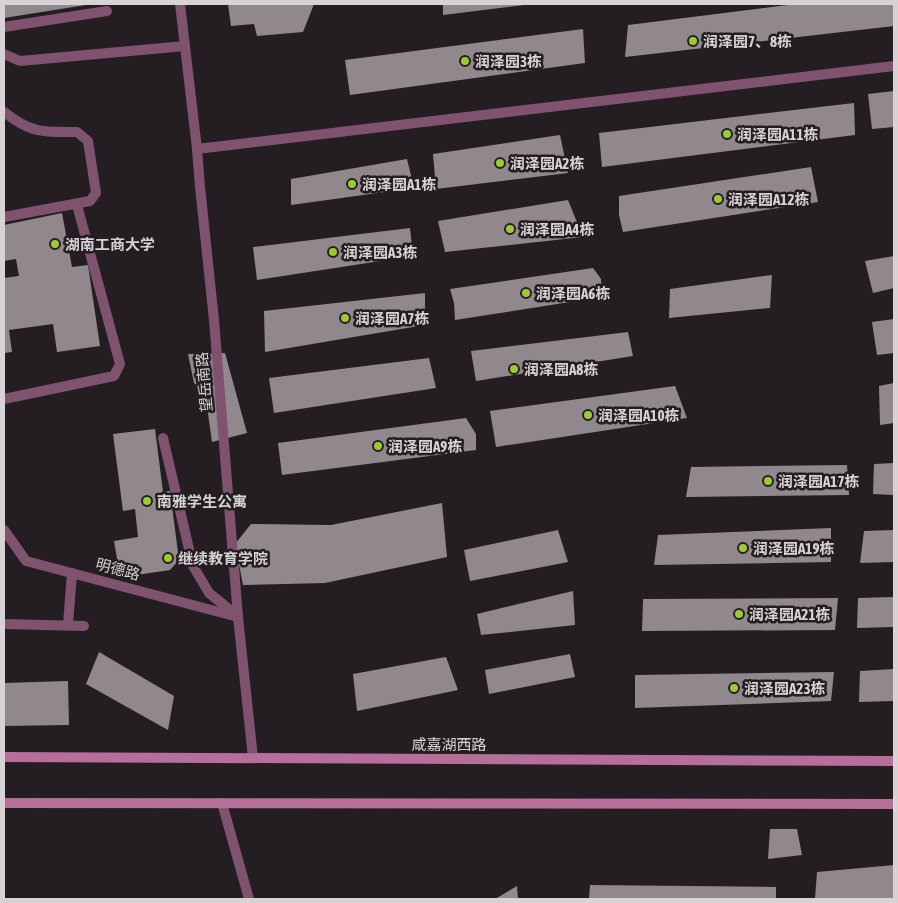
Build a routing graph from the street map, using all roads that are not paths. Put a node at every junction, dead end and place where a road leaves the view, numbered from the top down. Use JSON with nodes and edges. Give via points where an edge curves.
{"nodes":[{"id":1,"x":180,"y":4,"type":"edge"},
{"id":2,"x":107,"y":11,"type":"dead end"},
{"id":3,"x":4,"y":27,"type":"edge"},
{"id":4,"x":185,"y":46,"type":"junction"},
{"id":5,"x":4,"y":54,"type":"edge"},
{"id":6,"x":894,"y":66,"type":"edge"},
{"id":7,"x":4,"y":112,"type":"edge"},
{"id":8,"x":197,"y":149,"type":"junction"},
{"id":9,"x":77,"y":205,"type":"junction"},
{"id":10,"x":4,"y":217,"type":"edge"},
{"id":11,"x":4,"y":399,"type":"edge"},
{"id":12,"x":164,"y":438,"type":"dead end"},
{"id":13,"x":4,"y":530,"type":"edge"},
{"id":14,"x":72,"y":573,"type":"junction"},
{"id":15,"x":238,"y":617,"type":"junction"},
{"id":16,"x":4,"y":624,"type":"edge"},
{"id":17,"x":68,"y":625,"type":"junction"},
{"id":18,"x":84,"y":626,"type":"dead end"},
{"id":19,"x":4,"y":757,"type":"edge"},
{"id":20,"x":253,"y":758,"type":"junction"},
{"id":21,"x":894,"y":761,"type":"edge"},
{"id":22,"x":4,"y":803,"type":"edge"},
{"id":23,"x":222,"y":804,"type":"junction"},
{"id":24,"x":894,"y":804,"type":"edge"},
{"id":25,"x":249,"y":899,"type":"edge"}],
"edges":[{"from":1,"to":4,"type":"street","name":"望岳南路"},
{"from":2,"to":3,"type":"street"},
{"from":4,"to":5,"type":"street","via":[[20,61]]},
{"from":4,"to":8,"type":"street","name":"望岳南路"},
{"from":6,"to":8,"type":"street"},
{"from":7,"to":9,"type":"street","via":[[19,124],[41,132],[77,132],[88,141],[96,193],[90,201]]},
{"from":8,"to":15,"type":"street","name":"望岳南路"},
{"from":9,"to":10,"type":"street"},
{"from":9,"to":11,"type":"street","via":[[120,364],[114,376]]},
{"from":12,"to":15,"type":"street","via":[[193,566],[210,593]]},
{"from":13,"to":14,"type":"street","name":"明德路","via":[[26,561]]},
{"from":14,"to":15,"type":"street","name":"明德路"},
{"from":14,"to":17,"type":"street"},
{"from":15,"to":20,"type":"street","name":"望岳南路"},
{"from":16,"to":17,"type":"street"},
{"from":17,"to":18,"type":"street"},
{"from":19,"to":20,"type":"main road","name":"咸嘉湖西路"},
{"from":20,"to":21,"type":"main road","name":"咸嘉湖西路"},
{"from":22,"to":23,"type":"main road"},
{"from":23,"to":24,"type":"main road"},
{"from":23,"to":25,"type":"street"}]}
